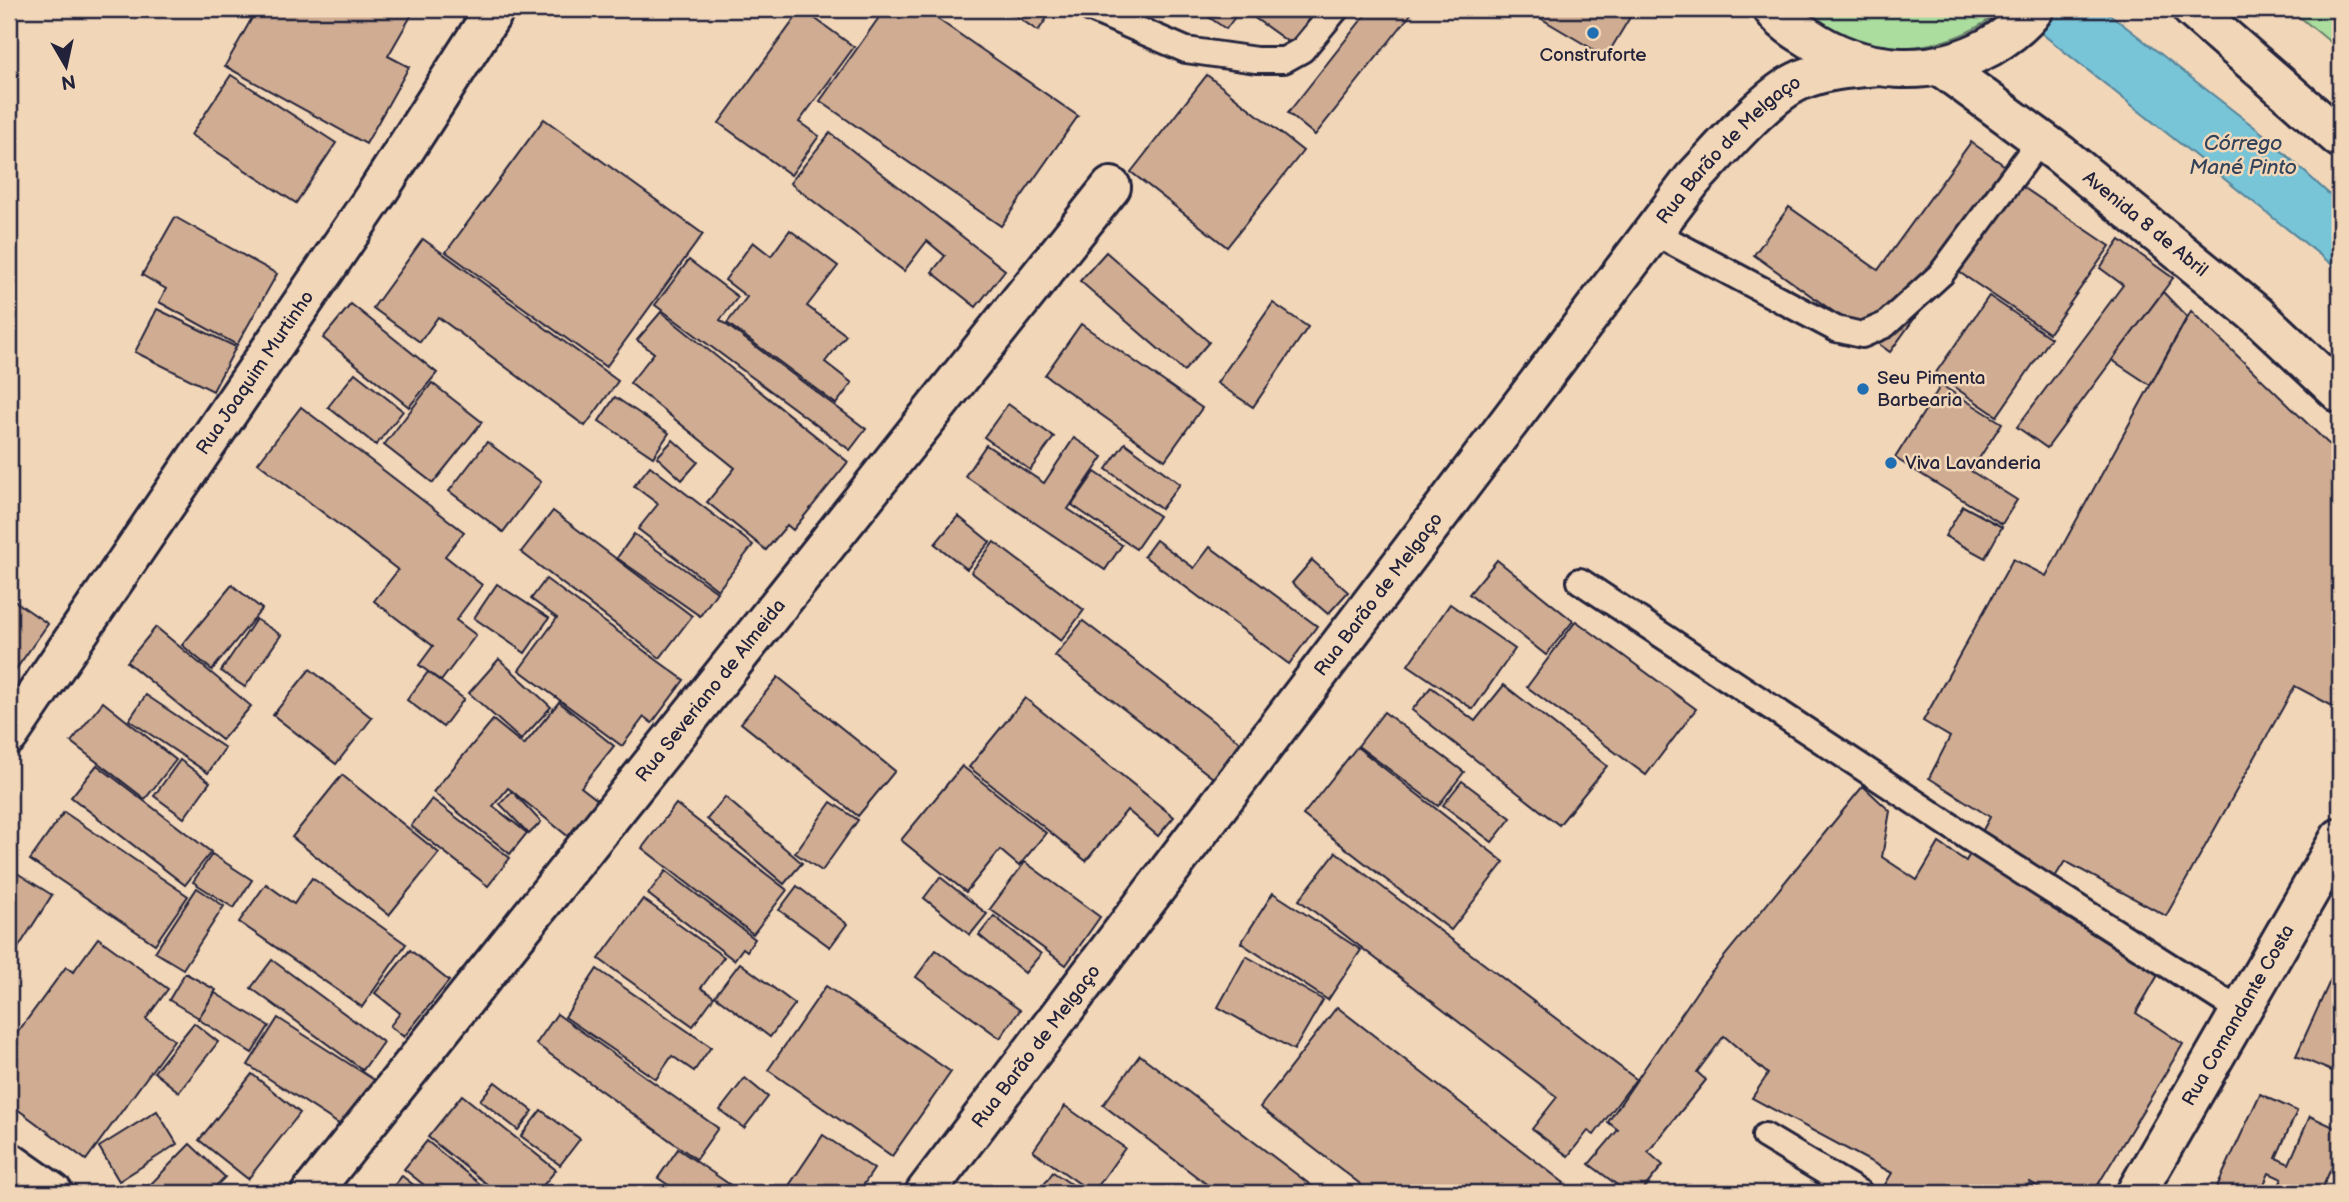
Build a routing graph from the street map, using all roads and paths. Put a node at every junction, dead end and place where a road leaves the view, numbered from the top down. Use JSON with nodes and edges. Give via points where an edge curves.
{"nodes":[{"id":1,"x":495,"y":9,"type":"edge"},
{"id":2,"x":1091,"y":9,"type":"edge"},
{"id":3,"x":1336,"y":9,"type":"edge"},
{"id":4,"x":1773,"y":9,"type":"edge"},
{"id":5,"x":2192,"y":9,"type":"edge"},
{"id":6,"x":2022,"y":21,"type":"edge"},
{"id":7,"x":1881,"y":66,"type":"junction"},
{"id":8,"x":1940,"y":66,"type":"junction"},
{"id":9,"x":2340,"y":138,"type":"edge"},
{"id":10,"x":2041,"y":139,"type":"junction"},
{"id":11,"x":1111,"y":187,"type":"dead end"},
{"id":12,"x":1653,"y":232,"type":"junction"},
{"id":13,"x":2340,"y":393,"type":"edge"},
{"id":14,"x":1580,"y":581,"type":"dead end"},
{"id":15,"x":9,"y":735,"type":"edge"},
{"id":16,"x":2340,"y":838,"type":"edge"},
{"id":17,"x":2240,"y":1011,"type":"junction"},
{"id":18,"x":1765,"y":1136,"type":"dead end"},
{"id":19,"x":9,"y":1163,"type":"edge"},
{"id":20,"x":53,"y":1193,"type":"edge"},
{"id":21,"x":311,"y":1193,"type":"edge"},
{"id":22,"x":925,"y":1193,"type":"edge"},
{"id":23,"x":1860,"y":1193,"type":"edge"},
{"id":24,"x":2136,"y":1193,"type":"edge"}],
"edges":[{"from":1,"to":15,"type":"street","name":"Rua Joaquim Murtinho","via":[[367,208]]},
{"from":2,"to":3,"type":"lane","via":[[1186,50],[1284,60],[1302,50]]},
{"from":4,"to":7,"type":"street","via":[[1822,48]]},
{"from":5,"to":9,"type":"street"},
{"from":6,"to":8,"type":"street","via":[[1975,55]]},
{"from":7,"to":8,"type":"street"},
{"from":7,"to":12,"type":"street","name":"Rua Barão de Melgaço","via":[[1798,80],[1768,102],[1693,179]]},
{"from":8,"to":10,"type":"street","name":"Avenida 8 de Abril"},
{"from":10,"to":12,"type":"lane","via":[[1941,274],[1885,325],[1862,335],[1836,329]]},
{"from":10,"to":13,"type":"street","name":"Avenida 8 de Abril","via":[[2258,315]]},
{"from":11,"to":21,"type":"street","name":"Rua Severiano de Almeida"},
{"from":12,"to":22,"type":"street","name":"Rua Barão de Melgaço"},
{"from":14,"to":17,"type":"lane"},
{"from":16,"to":17,"type":"street","name":"Rua Comandante Costa"},
{"from":17,"to":24,"type":"street","name":"Rua Comandante Costa"},
{"from":18,"to":23,"type":"lane"},
{"from":19,"to":20,"type":"street"}]}
